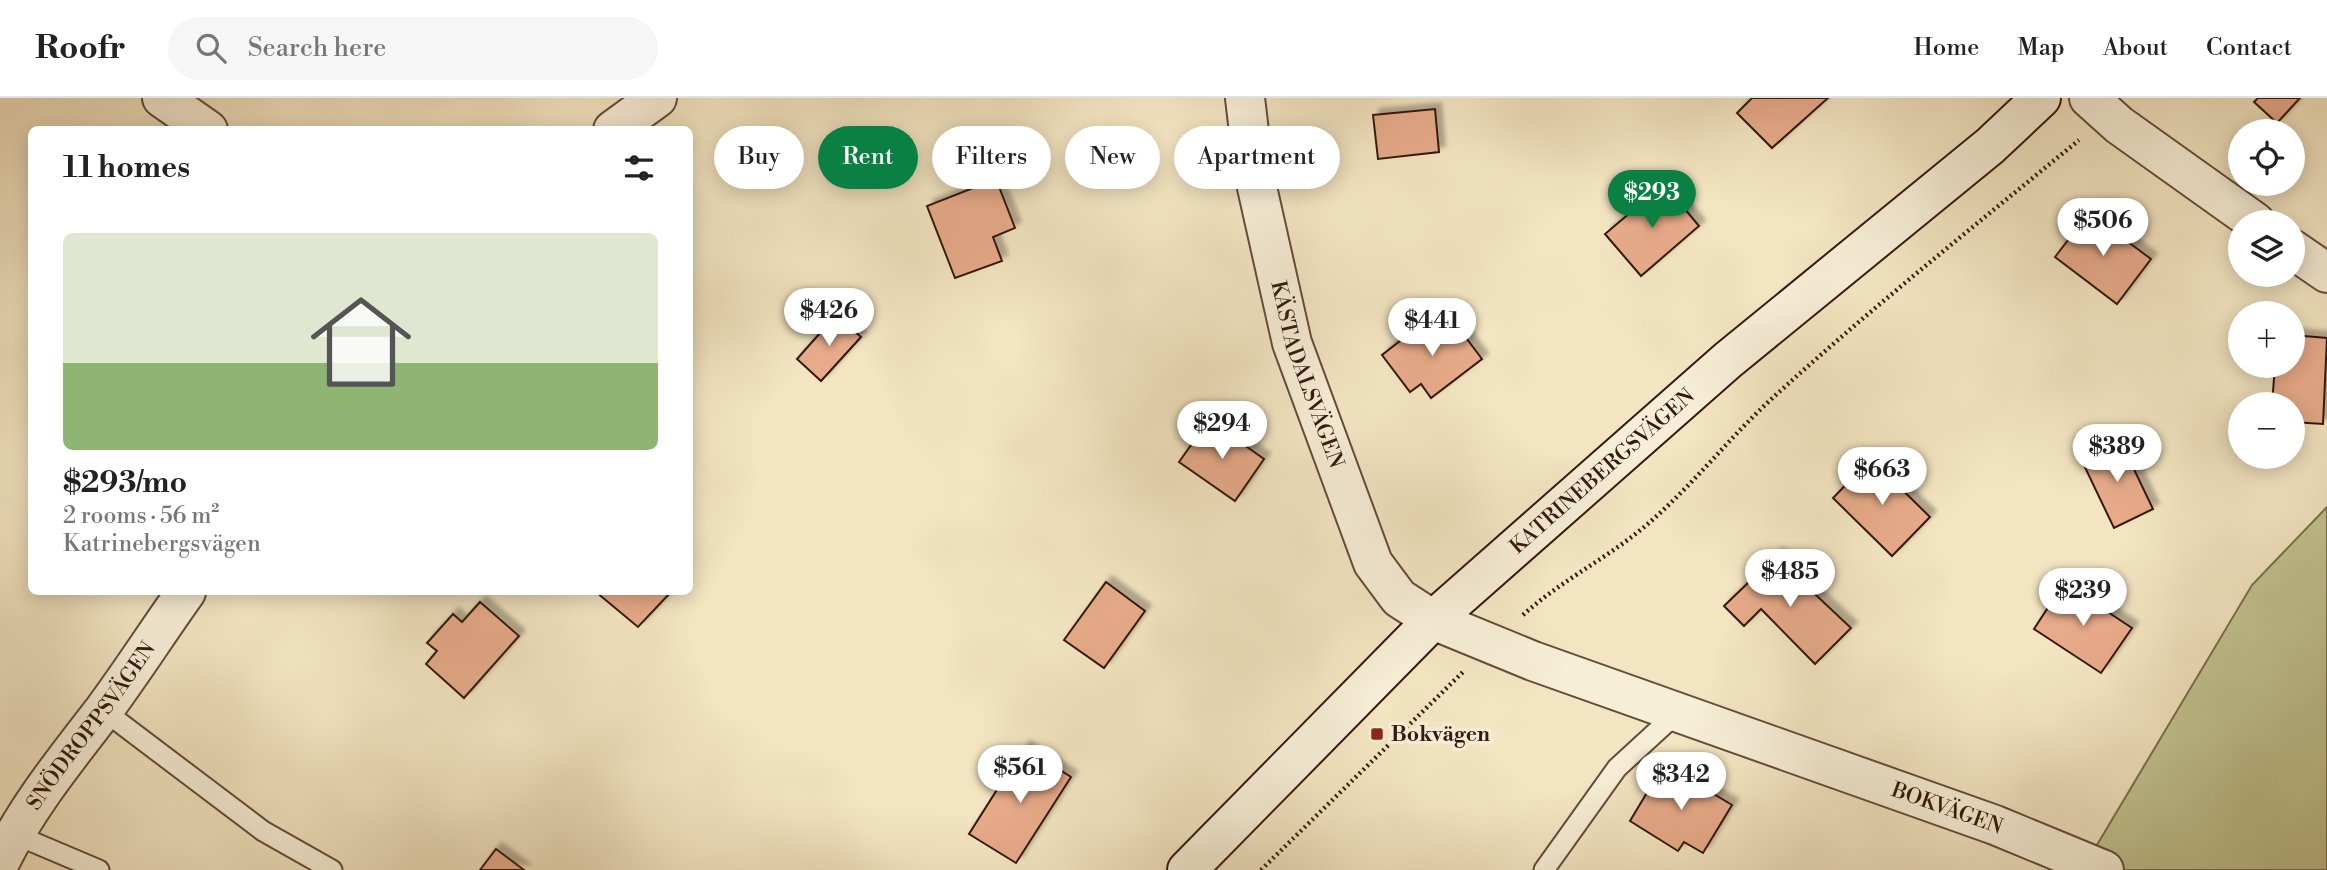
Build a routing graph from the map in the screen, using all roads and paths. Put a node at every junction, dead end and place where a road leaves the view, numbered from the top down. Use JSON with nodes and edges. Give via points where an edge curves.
{"nodes":[{"id":1,"x":162,"y":98,"type":"edge"},
{"id":2,"x":657,"y":98,"type":"edge"},
{"id":3,"x":1245,"y":98,"type":"edge"},
{"id":4,"x":2041,"y":98,"type":"edge"},
{"id":5,"x":2099,"y":107,"type":"edge"},
{"id":6,"x":202,"y":126,"type":"edge"},
{"id":7,"x":619,"y":126,"type":"edge"},
{"id":8,"x":2239,"y":210,"type":"edge"},
{"id":9,"x":2305,"y":258,"type":"edge"},
{"id":10,"x":2327,"y":273,"type":"edge"},
{"id":11,"x":184,"y":595,"type":"edge"},
{"id":12,"x":1433,"y":621,"type":"junction"},
{"id":13,"x":1493,"y":643,"type":"junction"},
{"id":14,"x":103,"y":710,"type":"junction"},
{"id":15,"x":1678,"y":712,"type":"junction"},
{"id":16,"x":7,"y":848,"type":"edge"},
{"id":17,"x":2080,"y":865,"type":"edge"},
{"id":18,"x":99,"y":870,"type":"edge"},
{"id":19,"x":332,"y":870,"type":"edge"},
{"id":20,"x":1187,"y":870,"type":"edge"},
{"id":21,"x":1261,"y":870,"type":"edge"},
{"id":22,"x":1544,"y":870,"type":"edge"}],
"edges":[{"from":1,"to":6,"type":"street"},
{"from":2,"to":7,"type":"street"},
{"from":3,"to":12,"type":"street","name":"KÄSTADALSVÄGEN","via":[[1254,173],[1292,343],[1373,563],[1399,598]]},
{"from":4,"to":12,"type":"street","name":"KATRINEBERGSVÄGEN","via":[[1990,146],[1728,360]]},
{"from":5,"to":8,"type":"street"},
{"from":5,"to":13,"type":"path","via":[[1785,386],[1643,528],[1545,595]]},
{"from":9,"to":10,"type":"street"},
{"from":11,"to":14,"type":"street","name":"SNÖDROPPSVÄGEN"},
{"from":12,"to":13,"type":"street","name":"BOKVÄGEN"},
{"from":12,"to":20,"type":"street","name":"KATRINEBERGSVÄGEN"},
{"from":13,"to":15,"type":"street","name":"BOKVÄGEN"},
{"from":13,"to":21,"type":"path"},
{"from":14,"to":16,"type":"street","name":"SNÖDROPPSVÄGEN","via":[[67,755]]},
{"from":14,"to":19,"type":"lane","via":[[263,831]]},
{"from":15,"to":17,"type":"street","name":"BOKVÄGEN"},
{"from":15,"to":22,"type":"lane","via":[[1617,768]]},
{"from":16,"to":18,"type":"lane"}]}
